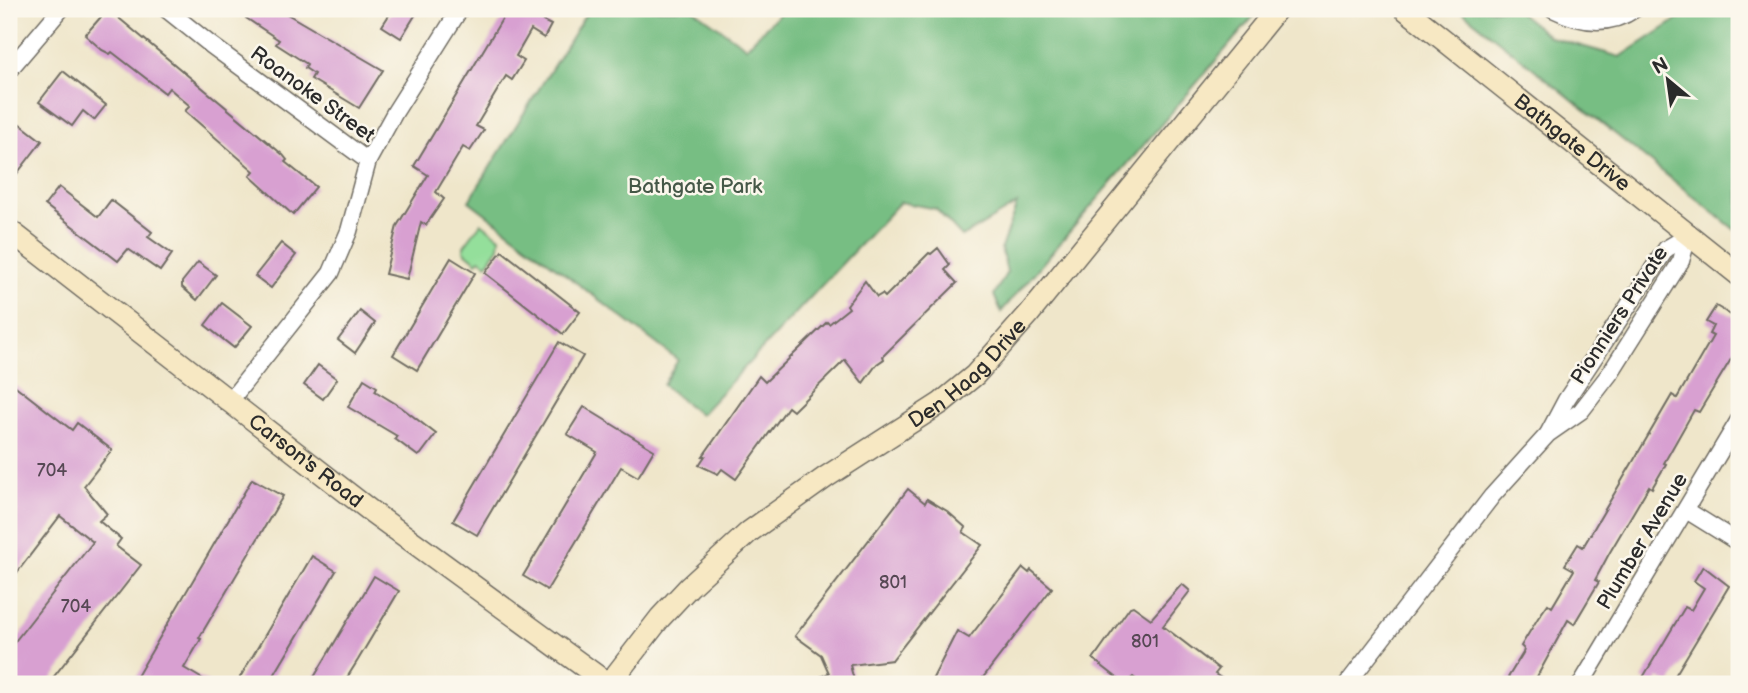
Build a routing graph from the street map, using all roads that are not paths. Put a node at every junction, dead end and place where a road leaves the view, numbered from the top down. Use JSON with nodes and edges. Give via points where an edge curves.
{"nodes":[{"id":1,"x":61,"y":9,"type":"edge"},
{"id":2,"x":166,"y":9,"type":"edge"},
{"id":3,"x":460,"y":9,"type":"edge"},
{"id":4,"x":1276,"y":9,"type":"edge"},
{"id":5,"x":1405,"y":9,"type":"edge"},
{"id":6,"x":1553,"y":9,"type":"edge"},
{"id":7,"x":1635,"y":9,"type":"edge"},
{"id":8,"x":9,"y":70,"type":"edge"},
{"id":9,"x":368,"y":161,"type":"junction"},
{"id":10,"x":9,"y":230,"type":"edge"},
{"id":11,"x":1688,"y":236,"type":"junction"},
{"id":12,"x":1739,"y":275,"type":"edge"},
{"id":13,"x":229,"y":402,"type":"junction"},
{"id":14,"x":1739,"y":420,"type":"edge"},
{"id":15,"x":1686,"y":510,"type":"junction"},
{"id":16,"x":1739,"y":543,"type":"edge"},
{"id":17,"x":608,"y":684,"type":"edge"},
{"id":18,"x":1347,"y":684,"type":"edge"},
{"id":19,"x":1581,"y":684,"type":"edge"}],
"edges":[{"from":1,"to":8,"type":"street"},
{"from":2,"to":9,"type":"street","name":"Roanoke Street"},
{"from":3,"to":9,"type":"street"},
{"from":4,"to":17,"type":"street","name":"Den Haag Drive","via":[[975,375],[749,532],[682,594]]},
{"from":5,"to":11,"type":"street","name":"Bathgate Drive"},
{"from":6,"to":7,"type":"street","via":[[1587,21],[1608,21]]},
{"from":9,"to":13,"type":"street","via":[[349,231],[331,273]]},
{"from":10,"to":13,"type":"street","name":"Carson's Road"},
{"from":11,"to":12,"type":"street","name":"Bathgate Drive"},
{"from":11,"to":18,"type":"street","name":"Pionniers Private","via":[[1682,261],[1611,372],[1581,411],[1548,434],[1492,496]]},
{"from":13,"to":17,"type":"street","name":"Carson's Road"},
{"from":14,"to":15,"type":"street","name":"Plumber Avenue"},
{"from":15,"to":16,"type":"street"},
{"from":15,"to":19,"type":"street","name":"Plumber Avenue"}]}
